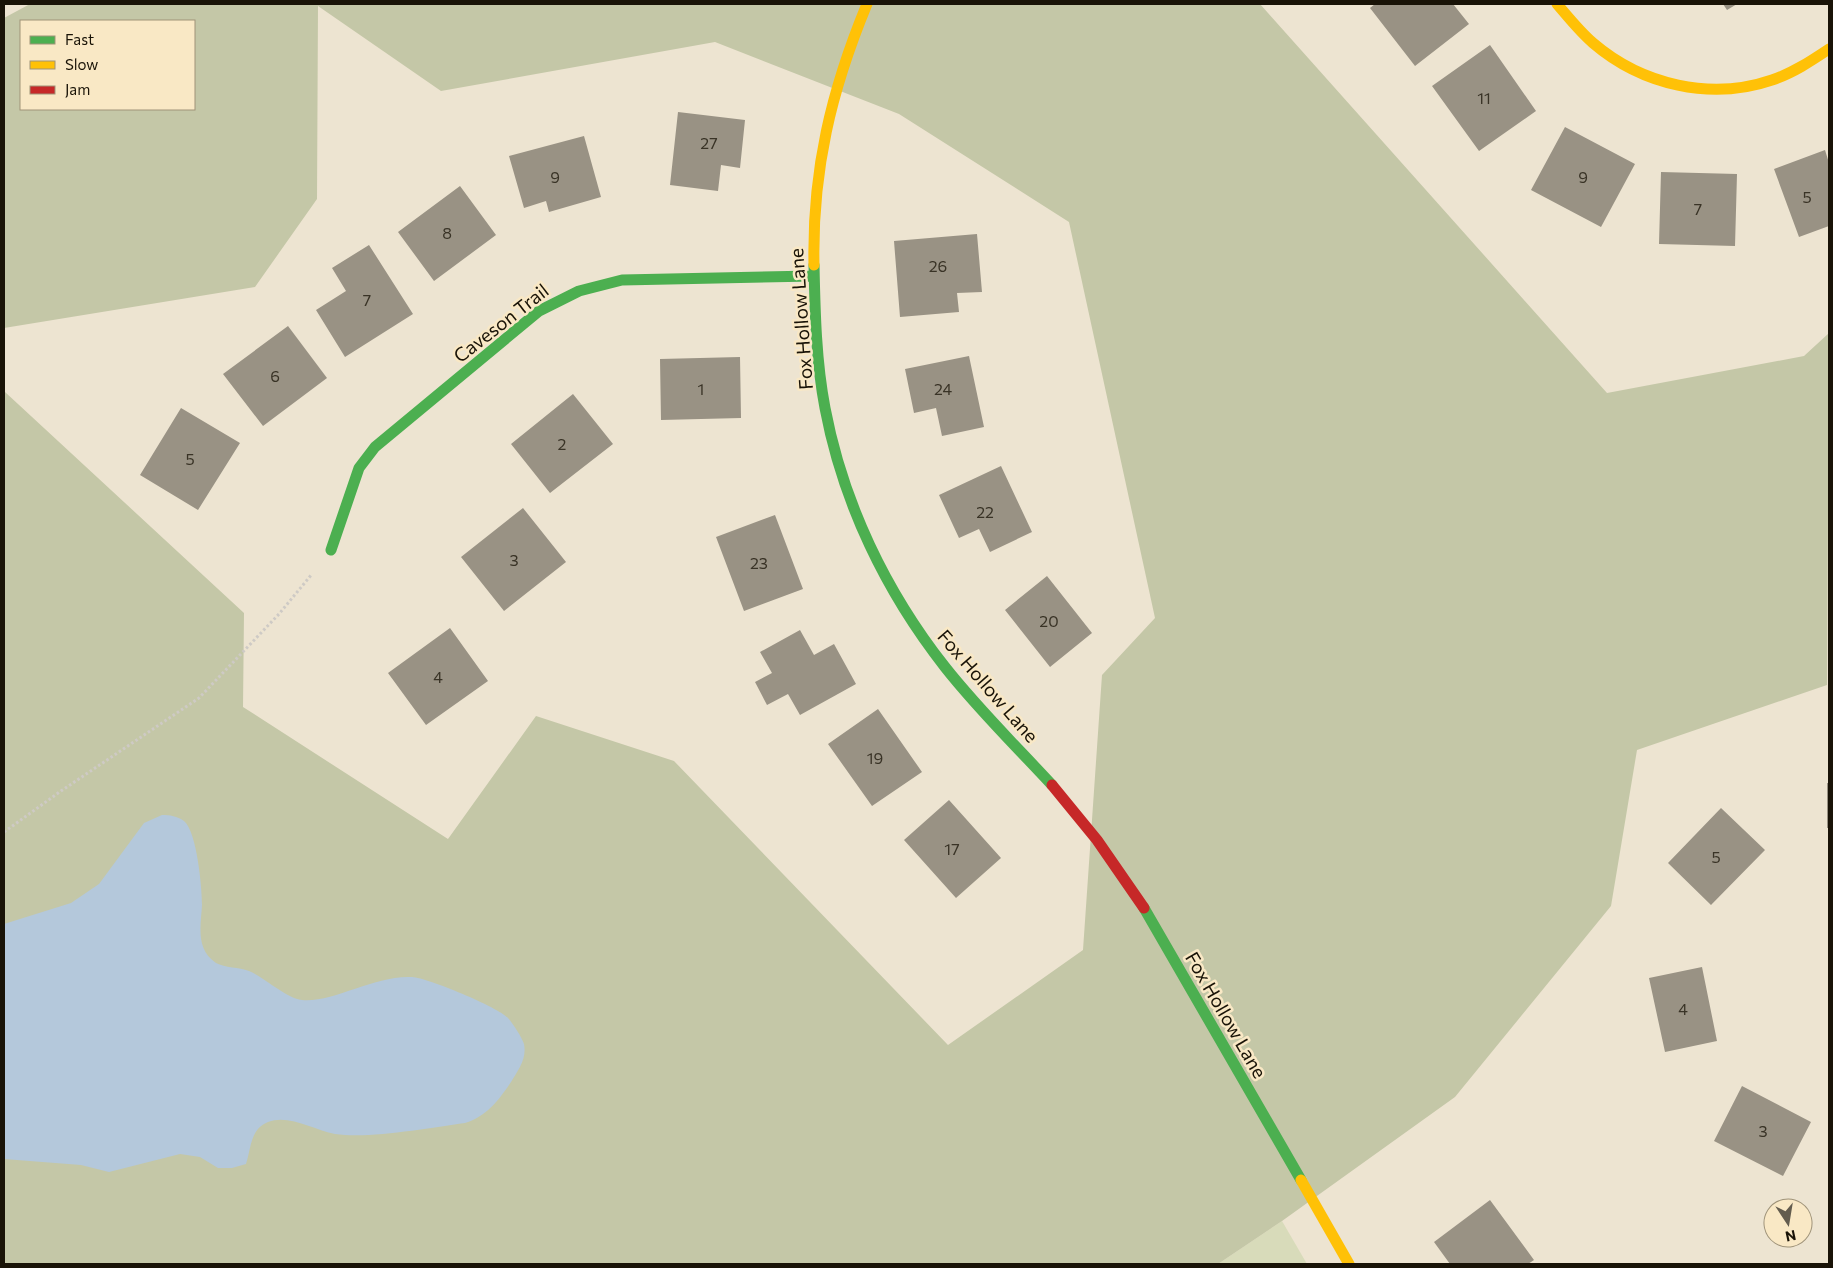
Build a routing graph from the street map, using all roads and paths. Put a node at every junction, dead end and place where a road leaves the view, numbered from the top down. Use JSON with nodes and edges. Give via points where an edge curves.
{"nodes":[{"id":1,"x":867,"y":4,"type":"edge"},
{"id":2,"x":1557,"y":4,"type":"edge"},
{"id":3,"x":1829,"y":49,"type":"edge"},
{"id":4,"x":814,"y":276,"type":"junction"},
{"id":5,"x":331,"y":550,"type":"joint"},
{"id":6,"x":4,"y":832,"type":"edge"},
{"id":7,"x":1350,"y":1264,"type":"edge"}],
"edges":[{"from":1,"to":4,"type":"street","name":"Fox Hollow Lane","via":[[832,104],[819,163]]},
{"from":2,"to":3,"type":"street","via":[[1599,48],[1651,79],[1679,87],[1729,91],[1753,88],[1799,69]]},
{"from":4,"to":5,"type":"street","name":"Caveson Trail","via":[[622,280],[598,283],[558,299],[539,311],[375,447],[359,468]]},
{"from":4,"to":7,"type":"street","name":"Fox Hollow Lane","via":[[819,361],[836,451],[862,527],[900,602],[944,667],[1053,786],[1114,860]]},
{"from":5,"to":6,"type":"path","via":[[279,614],[199,698]]}]}
